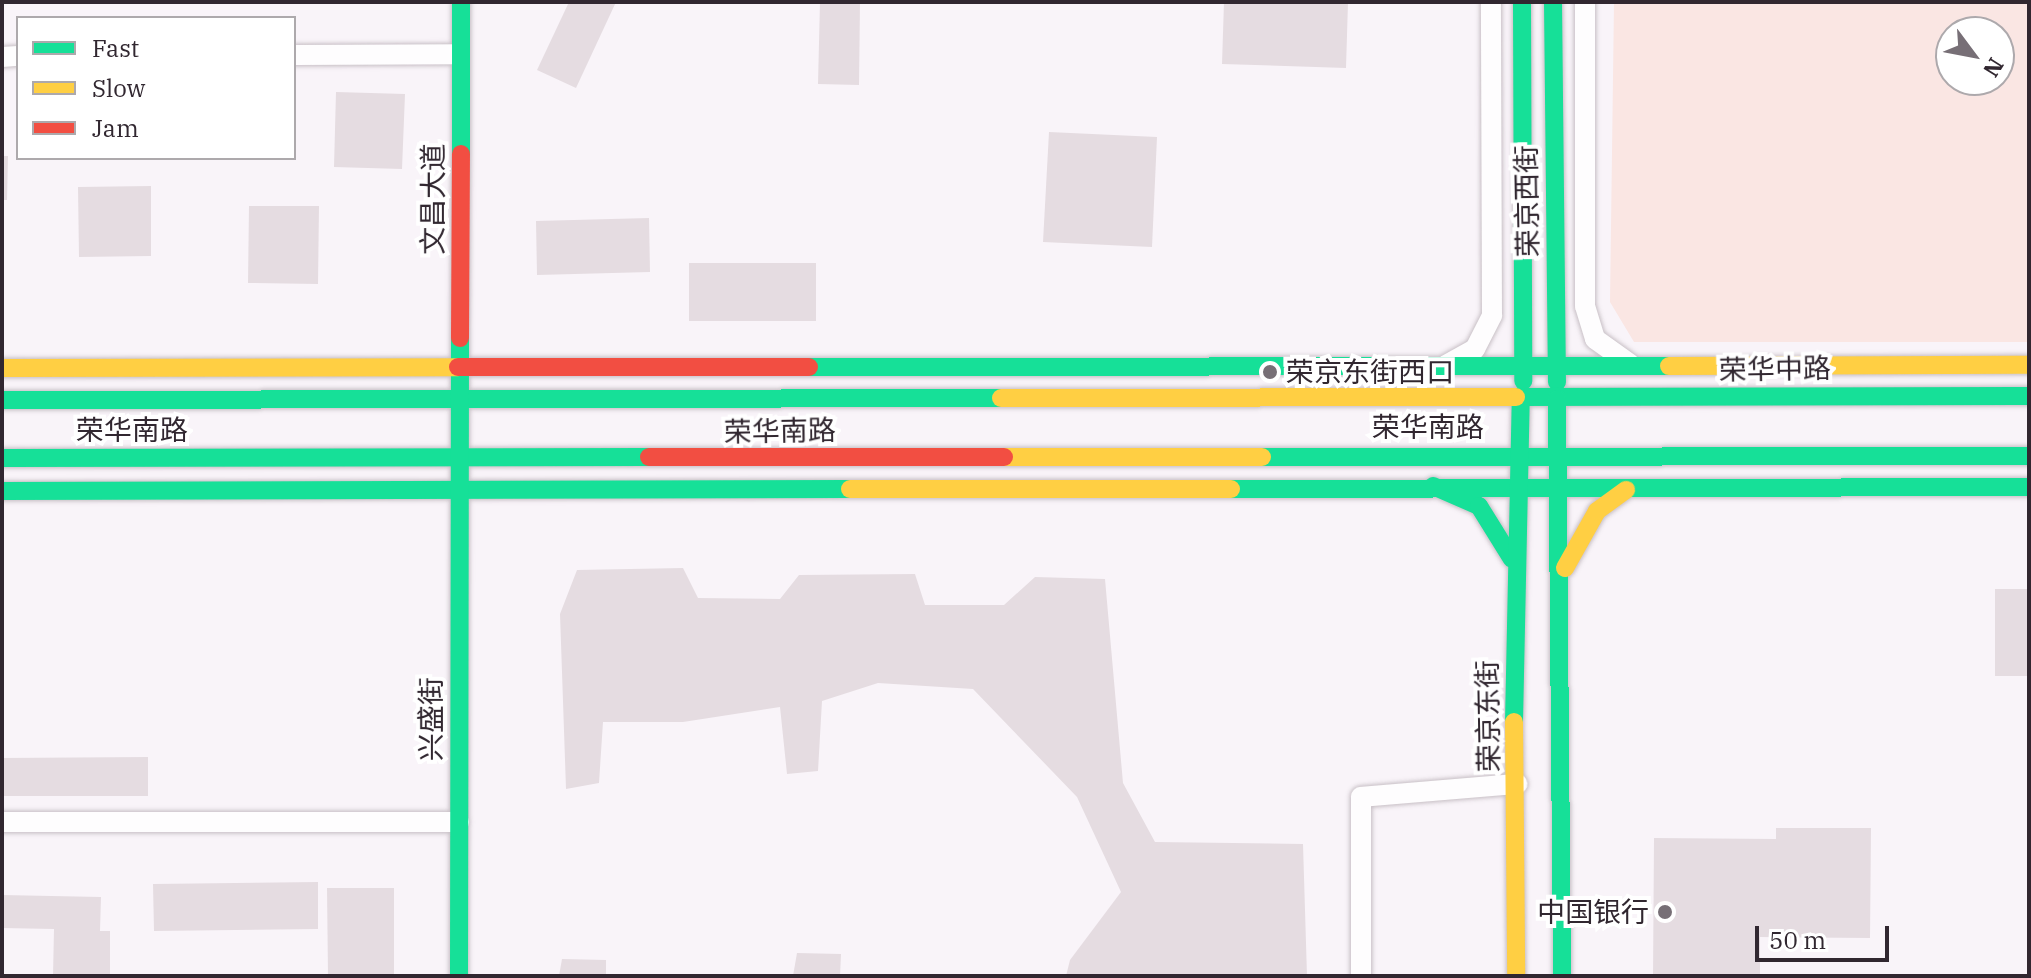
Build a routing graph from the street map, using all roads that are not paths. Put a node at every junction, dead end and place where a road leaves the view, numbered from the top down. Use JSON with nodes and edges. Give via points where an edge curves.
{"nodes":[{"id":1,"x":461,"y":2,"type":"edge"},
{"id":2,"x":1491,"y":2,"type":"edge"},
{"id":3,"x":1522,"y":2,"type":"edge"},
{"id":4,"x":1553,"y":2,"type":"edge"},
{"id":5,"x":1585,"y":2,"type":"edge"},
{"id":6,"x":460,"y":54,"type":"junction"},
{"id":7,"x":296,"y":55,"type":"edge"},
{"id":8,"x":1445,"y":365,"type":"junction"},
{"id":9,"x":1524,"y":365,"type":"junction"},
{"id":10,"x":1557,"y":365,"type":"junction"},
{"id":11,"x":2029,"y":365,"type":"edge"},
{"id":12,"x":1633,"y":366,"type":"junction"},
{"id":13,"x":1820,"y":366,"type":"junction"},
{"id":14,"x":707,"y":367,"type":"junction"},
{"id":15,"x":2,"y":368,"type":"edge"},
{"id":16,"x":462,"y":368,"type":"junction"},
{"id":17,"x":1894,"y":395,"type":"junction"},
{"id":18,"x":463,"y":396,"type":"junction"},
{"id":19,"x":780,"y":396,"type":"junction"},
{"id":20,"x":2029,"y":396,"type":"edge"},
{"id":21,"x":1521,"y":397,"type":"junction"},
{"id":22,"x":1557,"y":399,"type":"junction"},
{"id":23,"x":2,"y":400,"type":"edge"},
{"id":24,"x":1161,"y":455,"type":"junction"},
{"id":25,"x":1518,"y":456,"type":"junction"},
{"id":26,"x":2029,"y":456,"type":"edge"},
{"id":27,"x":1558,"y":457,"type":"junction"},
{"id":28,"x":2,"y":458,"type":"edge"},
{"id":29,"x":117,"y":458,"type":"junction"},
{"id":30,"x":463,"y":462,"type":"junction"},
{"id":31,"x":1433,"y":486,"type":"junction"},
{"id":32,"x":1234,"y":487,"type":"junction"},
{"id":33,"x":2029,"y":487,"type":"edge"},
{"id":34,"x":1517,"y":489,"type":"junction"},
{"id":35,"x":1559,"y":489,"type":"junction"},
{"id":36,"x":199,"y":490,"type":"junction"},
{"id":37,"x":1626,"y":490,"type":"junction"},
{"id":38,"x":2,"y":491,"type":"edge"},
{"id":39,"x":463,"y":494,"type":"junction"},
{"id":40,"x":1513,"y":562,"type":"junction"},
{"id":41,"x":1564,"y":570,"type":"junction"},
{"id":42,"x":1517,"y":784,"type":"junction"},
{"id":43,"x":2,"y":822,"type":"edge"},
{"id":44,"x":459,"y":822,"type":"junction"},
{"id":45,"x":459,"y":976,"type":"edge"},
{"id":46,"x":1361,"y":976,"type":"edge"},
{"id":47,"x":1516,"y":976,"type":"edge"},
{"id":48,"x":1562,"y":976,"type":"edge"}],
"edges":[{"from":1,"to":6,"type":"main road","name":"文昌大道"},
{"from":2,"to":8,"type":"street","via":[[1492,315],[1475,349]]},
{"from":3,"to":9,"type":"main road","name":"荣京西街"},
{"from":4,"to":10,"type":"main road","name":"荣京西街"},
{"from":5,"to":12,"type":"street","via":[[1585,306],[1595,339]]},
{"from":6,"to":7,"type":"street"},
{"from":6,"to":16,"type":"main road","name":"文昌大道"},
{"from":8,"to":9,"type":"main road"},
{"from":8,"to":14,"type":"main road"},
{"from":9,"to":10,"type":"main road"},
{"from":9,"to":21,"type":"main road","name":"荣京西街"},
{"from":10,"to":12,"type":"main road"},
{"from":10,"to":22,"type":"main road","name":"荣京西街"},
{"from":11,"to":13,"type":"main road"},
{"from":12,"to":13,"type":"main road"},
{"from":13,"to":17,"type":"main road"},
{"from":14,"to":16,"type":"main road"},
{"from":14,"to":19,"type":"main road"},
{"from":15,"to":16,"type":"main road"},
{"from":16,"to":18,"type":"main road","name":"文昌大道"},
{"from":17,"to":20,"type":"main road","name":"荣华中路"},
{"from":17,"to":22,"type":"main road","name":"荣华中路"},
{"from":18,"to":19,"type":"main road","name":"荣华南路"},
{"from":18,"to":23,"type":"main road","name":"荣华南路"},
{"from":18,"to":30,"type":"main road","name":"文昌大道"},
{"from":19,"to":21,"type":"main road","name":"荣华南路"},
{"from":21,"to":22,"type":"main road","name":"荣华中路"},
{"from":21,"to":25,"type":"main road","name":"荣京西街"},
{"from":22,"to":27,"type":"main road","name":"荣京西街"},
{"from":24,"to":25,"type":"main road","name":"荣华南路"},
{"from":24,"to":30,"type":"main road","name":"荣华南路"},
{"from":24,"to":32,"type":"main road"},
{"from":25,"to":27,"type":"main road","name":"荣华南路"},
{"from":25,"to":34,"type":"main road","name":"荣京东街"},
{"from":26,"to":27,"type":"main road"},
{"from":27,"to":35,"type":"main road"},
{"from":28,"to":29,"type":"main road","name":"荣华南路"},
{"from":29,"to":30,"type":"main road","name":"荣华南路"},
{"from":29,"to":36,"type":"main road"},
{"from":30,"to":39,"type":"main road","name":"兴盛街"},
{"from":31,"to":32,"type":"main road"},
{"from":31,"to":34,"type":"main road"},
{"from":31,"to":40,"type":"main road","via":[[1479,506]]},
{"from":32,"to":39,"type":"main road"},
{"from":33,"to":37,"type":"main road"},
{"from":34,"to":35,"type":"main road"},
{"from":34,"to":40,"type":"main road","name":"荣京东街"},
{"from":35,"to":37,"type":"main road"},
{"from":35,"to":41,"type":"main road"},
{"from":36,"to":38,"type":"main road"},
{"from":36,"to":39,"type":"main road"},
{"from":37,"to":41,"type":"main road","via":[[1597,511]]},
{"from":39,"to":44,"type":"main road","name":"兴盛街"},
{"from":40,"to":42,"type":"main road","name":"荣京东街"},
{"from":41,"to":48,"type":"main road"},
{"from":42,"to":46,"type":"street","via":[[1361,797]]},
{"from":42,"to":47,"type":"main road","name":"荣京东街"},
{"from":43,"to":44,"type":"street"},
{"from":44,"to":45,"type":"main road","name":"兴盛街"}]}
